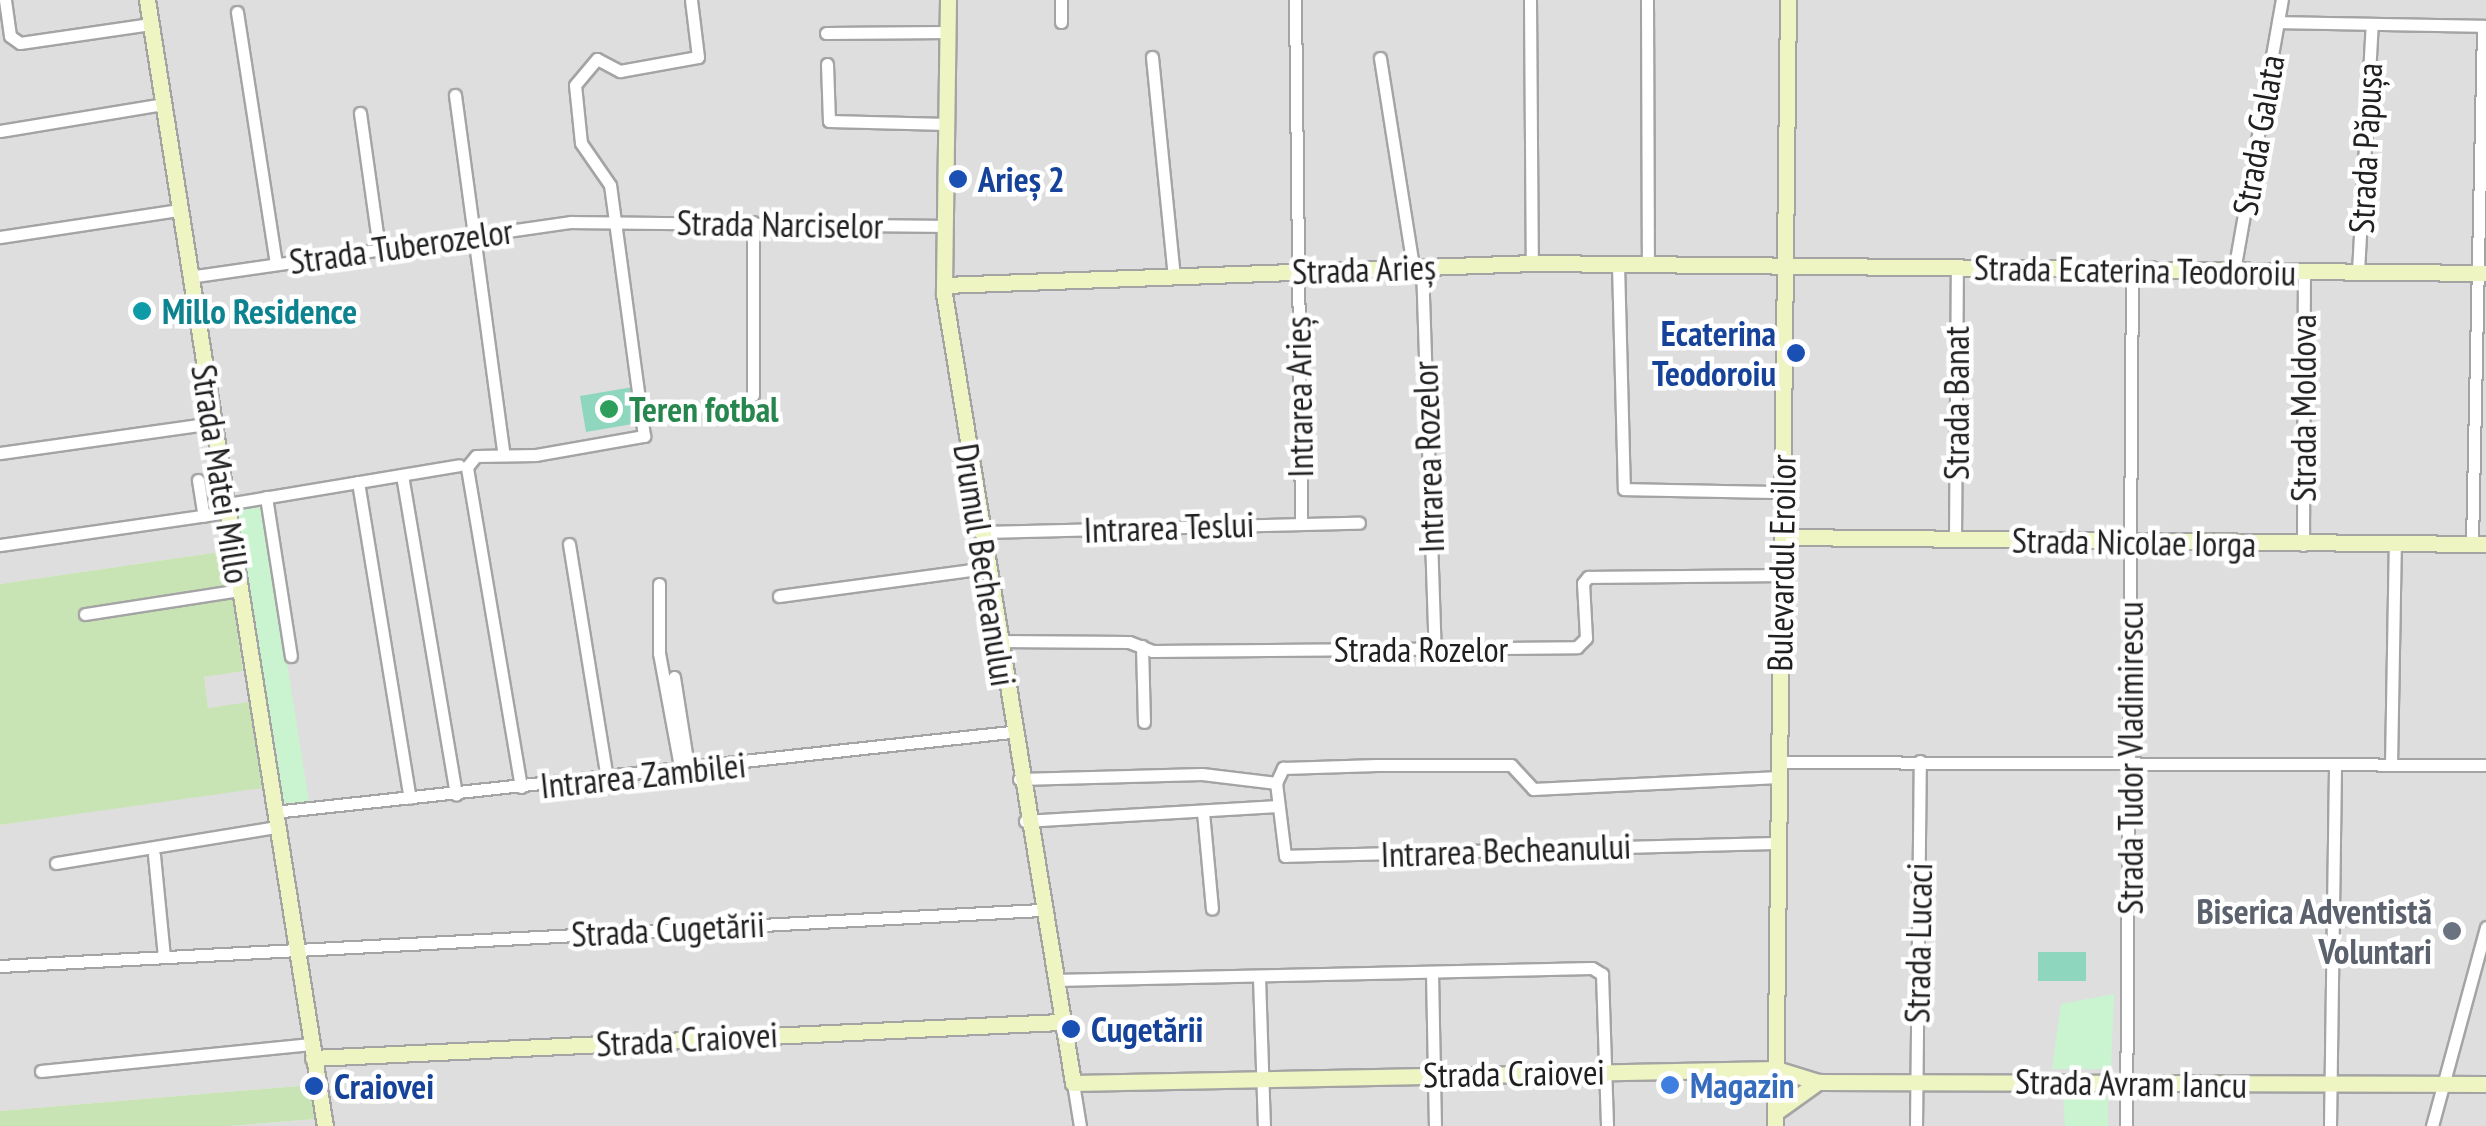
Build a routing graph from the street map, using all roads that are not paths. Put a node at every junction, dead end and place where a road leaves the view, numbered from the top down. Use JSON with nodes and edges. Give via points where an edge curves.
{"nodes":[{"id":1,"x":5,"y":0,"type":"edge"},
{"id":2,"x":147,"y":0,"type":"edge"},
{"id":3,"x":691,"y":0,"type":"edge"},
{"id":4,"x":948,"y":0,"type":"edge"},
{"id":5,"x":1061,"y":0,"type":"edge"},
{"id":6,"x":1295,"y":0,"type":"edge"},
{"id":7,"x":1530,"y":0,"type":"edge"},
{"id":8,"x":1647,"y":0,"type":"edge"},
{"id":9,"x":1788,"y":0,"type":"edge"},
{"id":10,"x":2282,"y":0,"type":"edge"},
{"id":11,"x":237,"y":12,"type":"dead end"},
{"id":12,"x":1061,"y":22,"type":"dead end"},
{"id":13,"x":2278,"y":22,"type":"junction"},
{"id":14,"x":150,"y":24,"type":"junction"},
{"id":15,"x":2372,"y":24,"type":"junction"},
{"id":16,"x":2484,"y":26,"type":"edge"},
{"id":17,"x":948,"y":32,"type":"junction"},
{"id":18,"x":826,"y":33,"type":"dead end"},
{"id":19,"x":1152,"y":57,"type":"dead end"},
{"id":20,"x":1380,"y":58,"type":"dead end"},
{"id":21,"x":827,"y":64,"type":"dead end"},
{"id":22,"x":455,"y":96,"type":"dead end"},
{"id":23,"x":163,"y":104,"type":"junction"},
{"id":24,"x":360,"y":113,"type":"dead end"},
{"id":25,"x":947,"y":124,"type":"junction"},
{"id":26,"x":0,"y":131,"type":"edge"},
{"id":27,"x":179,"y":210,"type":"junction"},
{"id":28,"x":615,"y":222,"type":"junction"},
{"id":29,"x":753,"y":222,"type":"junction"},
{"id":30,"x":946,"y":226,"type":"junction"},
{"id":31,"x":473,"y":235,"type":"junction"},
{"id":32,"x":0,"y":237,"type":"edge"},
{"id":33,"x":379,"y":248,"type":"junction"},
{"id":34,"x":1648,"y":263,"type":"junction"},
{"id":35,"x":276,"y":264,"type":"junction"},
{"id":36,"x":1532,"y":264,"type":"junction"},
{"id":37,"x":1618,"y":264,"type":"junction"},
{"id":38,"x":1785,"y":264,"type":"junction"},
{"id":39,"x":1417,"y":266,"type":"junction"},
{"id":40,"x":1956,"y":268,"type":"junction"},
{"id":41,"x":2132,"y":270,"type":"junction"},
{"id":42,"x":2234,"y":270,"type":"junction"},
{"id":43,"x":1296,"y":271,"type":"junction"},
{"id":44,"x":2304,"y":272,"type":"junction"},
{"id":45,"x":2358,"y":272,"type":"junction"},
{"id":46,"x":2480,"y":273,"type":"edge"},
{"id":47,"x":1174,"y":276,"type":"junction"},
{"id":48,"x":189,"y":278,"type":"junction"},
{"id":49,"x":944,"y":285,"type":"junction"},
{"id":50,"x":753,"y":395,"type":"dead end"},
{"id":51,"x":213,"y":423,"type":"junction"},
{"id":52,"x":503,"y":452,"type":"junction"},
{"id":53,"x":0,"y":453,"type":"edge"},
{"id":54,"x":463,"y":466,"type":"junction"},
{"id":55,"x":402,"y":475,"type":"junction"},
{"id":56,"x":198,"y":480,"type":"dead end"},
{"id":57,"x":358,"y":482,"type":"junction"},
{"id":58,"x":1782,"y":492,"type":"junction"},
{"id":59,"x":266,"y":497,"type":"junction"},
{"id":60,"x":227,"y":508,"type":"junction"},
{"id":61,"x":204,"y":516,"type":"junction"},
{"id":62,"x":1359,"y":523,"type":"dead end"},
{"id":63,"x":1301,"y":524,"type":"junction"},
{"id":64,"x":980,"y":532,"type":"junction"},
{"id":65,"x":1782,"y":537,"type":"junction"},
{"id":66,"x":1956,"y":539,"type":"junction"},
{"id":67,"x":2131,"y":541,"type":"junction"},
{"id":68,"x":570,"y":544,"type":"dead end"},
{"id":69,"x":2479,"y":544,"type":"edge"},
{"id":70,"x":2303,"y":545,"type":"junction"},
{"id":71,"x":2395,"y":545,"type":"junction"},
{"id":72,"x":0,"y":546,"type":"edge"},
{"id":73,"x":985,"y":568,"type":"junction"},
{"id":74,"x":1782,"y":575,"type":"junction"},
{"id":75,"x":659,"y":584,"type":"dead end"},
{"id":76,"x":240,"y":590,"type":"junction"},
{"id":77,"x":779,"y":596,"type":"dead end"},
{"id":78,"x":84,"y":614,"type":"dead end"},
{"id":79,"x":997,"y":641,"type":"junction"},
{"id":80,"x":1142,"y":646,"type":"junction"},
{"id":81,"x":1435,"y":648,"type":"junction"},
{"id":82,"x":292,"y":656,"type":"dead end"},
{"id":83,"x":674,"y":677,"type":"dead end"},
{"id":84,"x":1144,"y":722,"type":"dead end"},
{"id":85,"x":1011,"y":732,"type":"junction"},
{"id":86,"x":1920,"y":761,"type":"junction"},
{"id":87,"x":2130,"y":763,"type":"junction"},
{"id":88,"x":2391,"y":764,"type":"junction"},
{"id":89,"x":2335,"y":765,"type":"junction"},
{"id":90,"x":2486,"y":765,"type":"edge"},
{"id":91,"x":1779,"y":769,"type":"junction"},
{"id":92,"x":685,"y":771,"type":"junction"},
{"id":93,"x":608,"y":779,"type":"junction"},
{"id":94,"x":1019,"y":779,"type":"junction"},
{"id":95,"x":1276,"y":783,"type":"junction"},
{"id":96,"x":521,"y":788,"type":"junction"},
{"id":97,"x":456,"y":794,"type":"junction"},
{"id":98,"x":410,"y":798,"type":"junction"},
{"id":99,"x":1277,"y":806,"type":"junction"},
{"id":100,"x":1203,"y":812,"type":"junction"},
{"id":101,"x":275,"y":820,"type":"junction"},
{"id":102,"x":1026,"y":822,"type":"junction"},
{"id":103,"x":1778,"y":842,"type":"junction"},
{"id":104,"x":154,"y":856,"type":"dead end"},
{"id":105,"x":56,"y":863,"type":"dead end"},
{"id":106,"x":1212,"y":909,"type":"dead end"},
{"id":107,"x":1041,"y":910,"type":"junction"},
{"id":108,"x":2486,"y":927,"type":"edge"},
{"id":109,"x":295,"y":948,"type":"junction"},
{"id":110,"x":164,"y":957,"type":"junction"},
{"id":111,"x":0,"y":966,"type":"edge"},
{"id":112,"x":1432,"y":972,"type":"junction"},
{"id":113,"x":1259,"y":977,"type":"junction"},
{"id":114,"x":1054,"y":980,"type":"junction"},
{"id":115,"x":1061,"y":1022,"type":"junction"},
{"id":116,"x":312,"y":1051,"type":"junction"},
{"id":117,"x":1776,"y":1069,"type":"junction"},
{"id":118,"x":41,"y":1071,"type":"dead end"},
{"id":119,"x":1605,"y":1071,"type":"junction"},
{"id":120,"x":1434,"y":1075,"type":"junction"},
{"id":121,"x":1262,"y":1079,"type":"junction"},
{"id":122,"x":1818,"y":1082,"type":"junction"},
{"id":123,"x":1917,"y":1082,"type":"junction"},
{"id":124,"x":1072,"y":1084,"type":"junction"},
{"id":125,"x":2127,"y":1084,"type":"junction"},
{"id":126,"x":2444,"y":1084,"type":"junction"},
{"id":127,"x":2486,"y":1084,"type":"edge"},
{"id":128,"x":2330,"y":1085,"type":"junction"},
{"id":129,"x":1776,"y":1119,"type":"edge"},
{"id":130,"x":326,"y":1126,"type":"edge"},
{"id":131,"x":1080,"y":1126,"type":"edge"},
{"id":132,"x":1264,"y":1126,"type":"edge"},
{"id":133,"x":1435,"y":1126,"type":"edge"},
{"id":134,"x":1606,"y":1126,"type":"edge"},
{"id":135,"x":1916,"y":1126,"type":"edge"},
{"id":136,"x":2126,"y":1126,"type":"edge"},
{"id":137,"x":2330,"y":1126,"type":"edge"},
{"id":138,"x":2432,"y":1126,"type":"edge"}],
"edges":[{"from":1,"to":14,"type":"street","via":[[10,36],[20,43]]},
{"from":2,"to":14,"type":"street","name":"Strada Matei Millo"},
{"from":3,"to":28,"type":"street","via":[[698,57],[620,71],[597,59],[576,86],[582,143],[610,186]]},
{"from":4,"to":17,"type":"street","name":"Drumul Becheanului"},
{"from":5,"to":12,"type":"street"},
{"from":6,"to":43,"type":"street","name":"Intrarea Arieș"},
{"from":7,"to":36,"type":"street"},
{"from":8,"to":34,"type":"street"},
{"from":9,"to":38,"type":"street","name":"Bulevardul Eroilor"},
{"from":10,"to":13,"type":"street","name":"Strada Galata"},
{"from":11,"to":35,"type":"street"},
{"from":13,"to":15,"type":"street"},
{"from":13,"to":42,"type":"street","name":"Strada Galata"},
{"from":14,"to":23,"type":"street","name":"Strada Matei Millo"},
{"from":15,"to":16,"type":"street"},
{"from":15,"to":45,"type":"street","name":"Strada Păpușa"},
{"from":16,"to":46,"type":"street"},
{"from":17,"to":18,"type":"street"},
{"from":17,"to":25,"type":"street","name":"Drumul Becheanului"},
{"from":19,"to":47,"type":"street"},
{"from":20,"to":39,"type":"street","name":"Intrarea Rozelor"},
{"from":21,"to":25,"type":"street","via":[[828,121]]},
{"from":22,"to":31,"type":"street"},
{"from":23,"to":26,"type":"street"},
{"from":23,"to":27,"type":"street","name":"Strada Matei Millo"},
{"from":24,"to":33,"type":"street"},
{"from":25,"to":30,"type":"street","name":"Drumul Becheanului"},
{"from":27,"to":32,"type":"street"},
{"from":27,"to":48,"type":"street","name":"Strada Matei Millo"},
{"from":28,"to":29,"type":"street","name":"Strada Narciselor"},
{"from":28,"to":31,"type":"street","name":"Strada Tuberozelor"},
{"from":28,"to":52,"type":"street","via":[[646,425],[640,439],[536,455]]},
{"from":29,"to":30,"type":"street","name":"Strada Narciselor"},
{"from":29,"to":50,"type":"street"},
{"from":30,"to":49,"type":"street","name":"Drumul Becheanului"},
{"from":31,"to":33,"type":"street","name":"Strada Tuberozelor"},
{"from":31,"to":52,"type":"street"},
{"from":33,"to":35,"type":"street","name":"Strada Tuberozelor"},
{"from":34,"to":37,"type":"street","name":"Strada Arieș"},
{"from":34,"to":38,"type":"street","name":"Strada Arieș"},
{"from":35,"to":48,"type":"street","name":"Strada Tuberozelor"},
{"from":36,"to":37,"type":"street","name":"Strada Arieș"},
{"from":36,"to":39,"type":"street","name":"Strada Arieș"},
{"from":37,"to":58,"type":"street","via":[[1624,490]]},
{"from":38,"to":40,"type":"street","name":"Strada Ecaterina Teodoroiu"},
{"from":38,"to":58,"type":"street","name":"Bulevardul Eroilor"},
{"from":39,"to":43,"type":"street","name":"Strada Arieș"},
{"from":39,"to":81,"type":"street","name":"Intrarea Rozelor"},
{"from":40,"to":41,"type":"street","name":"Strada Ecaterina Teodoroiu"},
{"from":40,"to":66,"type":"street","name":"Strada Banat"},
{"from":41,"to":42,"type":"street","name":"Strada Ecaterina Teodoroiu"},
{"from":41,"to":67,"type":"street","name":"Strada Tudor Vladimirescu"},
{"from":42,"to":44,"type":"street","name":"Strada Ecaterina Teodoroiu"},
{"from":43,"to":47,"type":"street","name":"Strada Arieș"},
{"from":43,"to":63,"type":"street","name":"Intrarea Arieș"},
{"from":44,"to":45,"type":"street","name":"Strada Ecaterina Teodoroiu"},
{"from":44,"to":70,"type":"street","name":"Strada Moldova"},
{"from":45,"to":46,"type":"street","name":"Strada Ecaterina Teodoroiu"},
{"from":46,"to":69,"type":"street"},
{"from":47,"to":49,"type":"street","name":"Strada Arieș"},
{"from":48,"to":51,"type":"street","name":"Strada Matei Millo"},
{"from":49,"to":64,"type":"street","name":"Drumul Becheanului"},
{"from":51,"to":53,"type":"street"},
{"from":51,"to":60,"type":"street","name":"Strada Matei Millo"},
{"from":52,"to":54,"type":"street","via":[[476,456]]},
{"from":54,"to":55,"type":"street"},
{"from":54,"to":96,"type":"street"},
{"from":55,"to":57,"type":"street"},
{"from":55,"to":97,"type":"street"},
{"from":56,"to":61,"type":"street"},
{"from":57,"to":59,"type":"street"},
{"from":57,"to":98,"type":"street"},
{"from":58,"to":65,"type":"street","name":"Bulevardul Eroilor"},
{"from":59,"to":60,"type":"street"},
{"from":59,"to":82,"type":"street"},
{"from":60,"to":61,"type":"street"},
{"from":60,"to":76,"type":"street","name":"Strada Matei Millo"},
{"from":61,"to":72,"type":"street"},
{"from":62,"to":63,"type":"street","name":"Intrarea Teslui"},
{"from":63,"to":64,"type":"street","name":"Intrarea Teslui"},
{"from":64,"to":73,"type":"street","name":"Drumul Becheanului"},
{"from":65,"to":66,"type":"street","name":"Strada Nicolae Iorga"},
{"from":65,"to":74,"type":"street","name":"Bulevardul Eroilor"},
{"from":66,"to":67,"type":"street","name":"Strada Nicolae Iorga"},
{"from":67,"to":70,"type":"street","name":"Strada Nicolae Iorga"},
{"from":67,"to":87,"type":"street","name":"Strada Tudor Vladimirescu"},
{"from":68,"to":93,"type":"street"},
{"from":69,"to":71,"type":"street","name":"Strada Nicolae Iorga"},
{"from":70,"to":71,"type":"street","name":"Strada Nicolae Iorga"},
{"from":71,"to":88,"type":"street"},
{"from":73,"to":77,"type":"street"},
{"from":73,"to":79,"type":"street","name":"Drumul Becheanului"},
{"from":74,"to":81,"type":"street","name":"Strada Rozelor","via":[[1588,577],[1584,644]]},
{"from":74,"to":91,"type":"street","name":"Bulevardul Eroilor"},
{"from":75,"to":92,"type":"street","via":[[659,653]]},
{"from":76,"to":78,"type":"street"},
{"from":76,"to":101,"type":"street","name":"Strada Matei Millo"},
{"from":79,"to":80,"type":"street","name":"Strada Rozelor"},
{"from":79,"to":85,"type":"street","name":"Drumul Becheanului"},
{"from":80,"to":81,"type":"street","name":"Strada Rozelor"},
{"from":80,"to":84,"type":"street"},
{"from":83,"to":92,"type":"street"},
{"from":85,"to":92,"type":"street","name":"Intrarea Zambilei"},
{"from":85,"to":94,"type":"street","name":"Drumul Becheanului"},
{"from":86,"to":87,"type":"street"},
{"from":86,"to":91,"type":"street"},
{"from":86,"to":123,"type":"street","name":"Strada Lucaci"},
{"from":87,"to":89,"type":"street"},
{"from":87,"to":125,"type":"street","name":"Strada Tudor Vladimirescu"},
{"from":88,"to":89,"type":"street"},
{"from":88,"to":90,"type":"street"},
{"from":89,"to":128,"type":"street"},
{"from":91,"to":95,"type":"street","via":[[1533,789],[1511,766],[1377,765],[1283,768]]},
{"from":91,"to":103,"type":"street","name":"Bulevardul Eroilor"},
{"from":92,"to":93,"type":"street","name":"Intrarea Zambilei"},
{"from":93,"to":96,"type":"street","name":"Intrarea Zambilei"},
{"from":94,"to":95,"type":"street","via":[[1202,774]]},
{"from":94,"to":102,"type":"street","name":"Drumul Becheanului"},
{"from":95,"to":99,"type":"street","name":"Intrarea Becheanului"},
{"from":96,"to":97,"type":"street","name":"Intrarea Zambilei"},
{"from":97,"to":98,"type":"street","name":"Intrarea Zambilei"},
{"from":98,"to":101,"type":"street","name":"Intrarea Zambilei"},
{"from":99,"to":100,"type":"street"},
{"from":99,"to":103,"type":"street","name":"Intrarea Becheanului","via":[[1285,856]]},
{"from":100,"to":102,"type":"street"},
{"from":100,"to":106,"type":"street"},
{"from":101,"to":105,"type":"street","name":"Intrarea Zambilei"},
{"from":101,"to":109,"type":"street","name":"Strada Matei Millo"},
{"from":102,"to":107,"type":"street","name":"Drumul Becheanului"},
{"from":103,"to":117,"type":"street","name":"Bulevardul Eroilor"},
{"from":104,"to":110,"type":"street"},
{"from":107,"to":109,"type":"street","name":"Strada Cugetării"},
{"from":107,"to":114,"type":"street","name":"Drumul Becheanului"},
{"from":108,"to":126,"type":"street"},
{"from":109,"to":110,"type":"street"},
{"from":109,"to":116,"type":"street","name":"Strada Matei Millo"},
{"from":110,"to":111,"type":"street"},
{"from":112,"to":113,"type":"street"},
{"from":112,"to":119,"type":"street","via":[[1598,970]]},
{"from":112,"to":120,"type":"street"},
{"from":113,"to":114,"type":"street"},
{"from":113,"to":121,"type":"street"},
{"from":114,"to":115,"type":"street","name":"Drumul Becheanului"},
{"from":115,"to":116,"type":"street","name":"Strada Craiovei"},
{"from":115,"to":124,"type":"street","name":"Drumul Becheanului"},
{"from":116,"to":118,"type":"street"},
{"from":116,"to":130,"type":"street","name":"Strada Matei Millo"},
{"from":117,"to":119,"type":"street","name":"Strada Craiovei"},
{"from":117,"to":122,"type":"street","name":"Strada Avram Iancu"},
{"from":117,"to":129,"type":"street","name":"Bulevardul Eroilor"},
{"from":119,"to":120,"type":"street","name":"Strada Craiovei"},
{"from":119,"to":134,"type":"street"},
{"from":120,"to":121,"type":"street","name":"Strada Craiovei"},
{"from":120,"to":133,"type":"street"},
{"from":121,"to":124,"type":"street","name":"Strada Craiovei"},
{"from":121,"to":132,"type":"street"},
{"from":122,"to":123,"type":"street","name":"Strada Avram Iancu"},
{"from":122,"to":129,"type":"street"},
{"from":123,"to":125,"type":"street","name":"Strada Avram Iancu"},
{"from":123,"to":135,"type":"street","name":"Strada Lucaci"},
{"from":124,"to":131,"type":"street","name":"Drumul Becheanului"},
{"from":125,"to":128,"type":"street","name":"Strada Avram Iancu"},
{"from":125,"to":136,"type":"street","name":"Strada Tudor Vladimirescu"},
{"from":126,"to":127,"type":"street","name":"Strada Avram Iancu"},
{"from":126,"to":128,"type":"street","name":"Strada Avram Iancu"},
{"from":126,"to":138,"type":"street"},
{"from":128,"to":137,"type":"street"}]}
